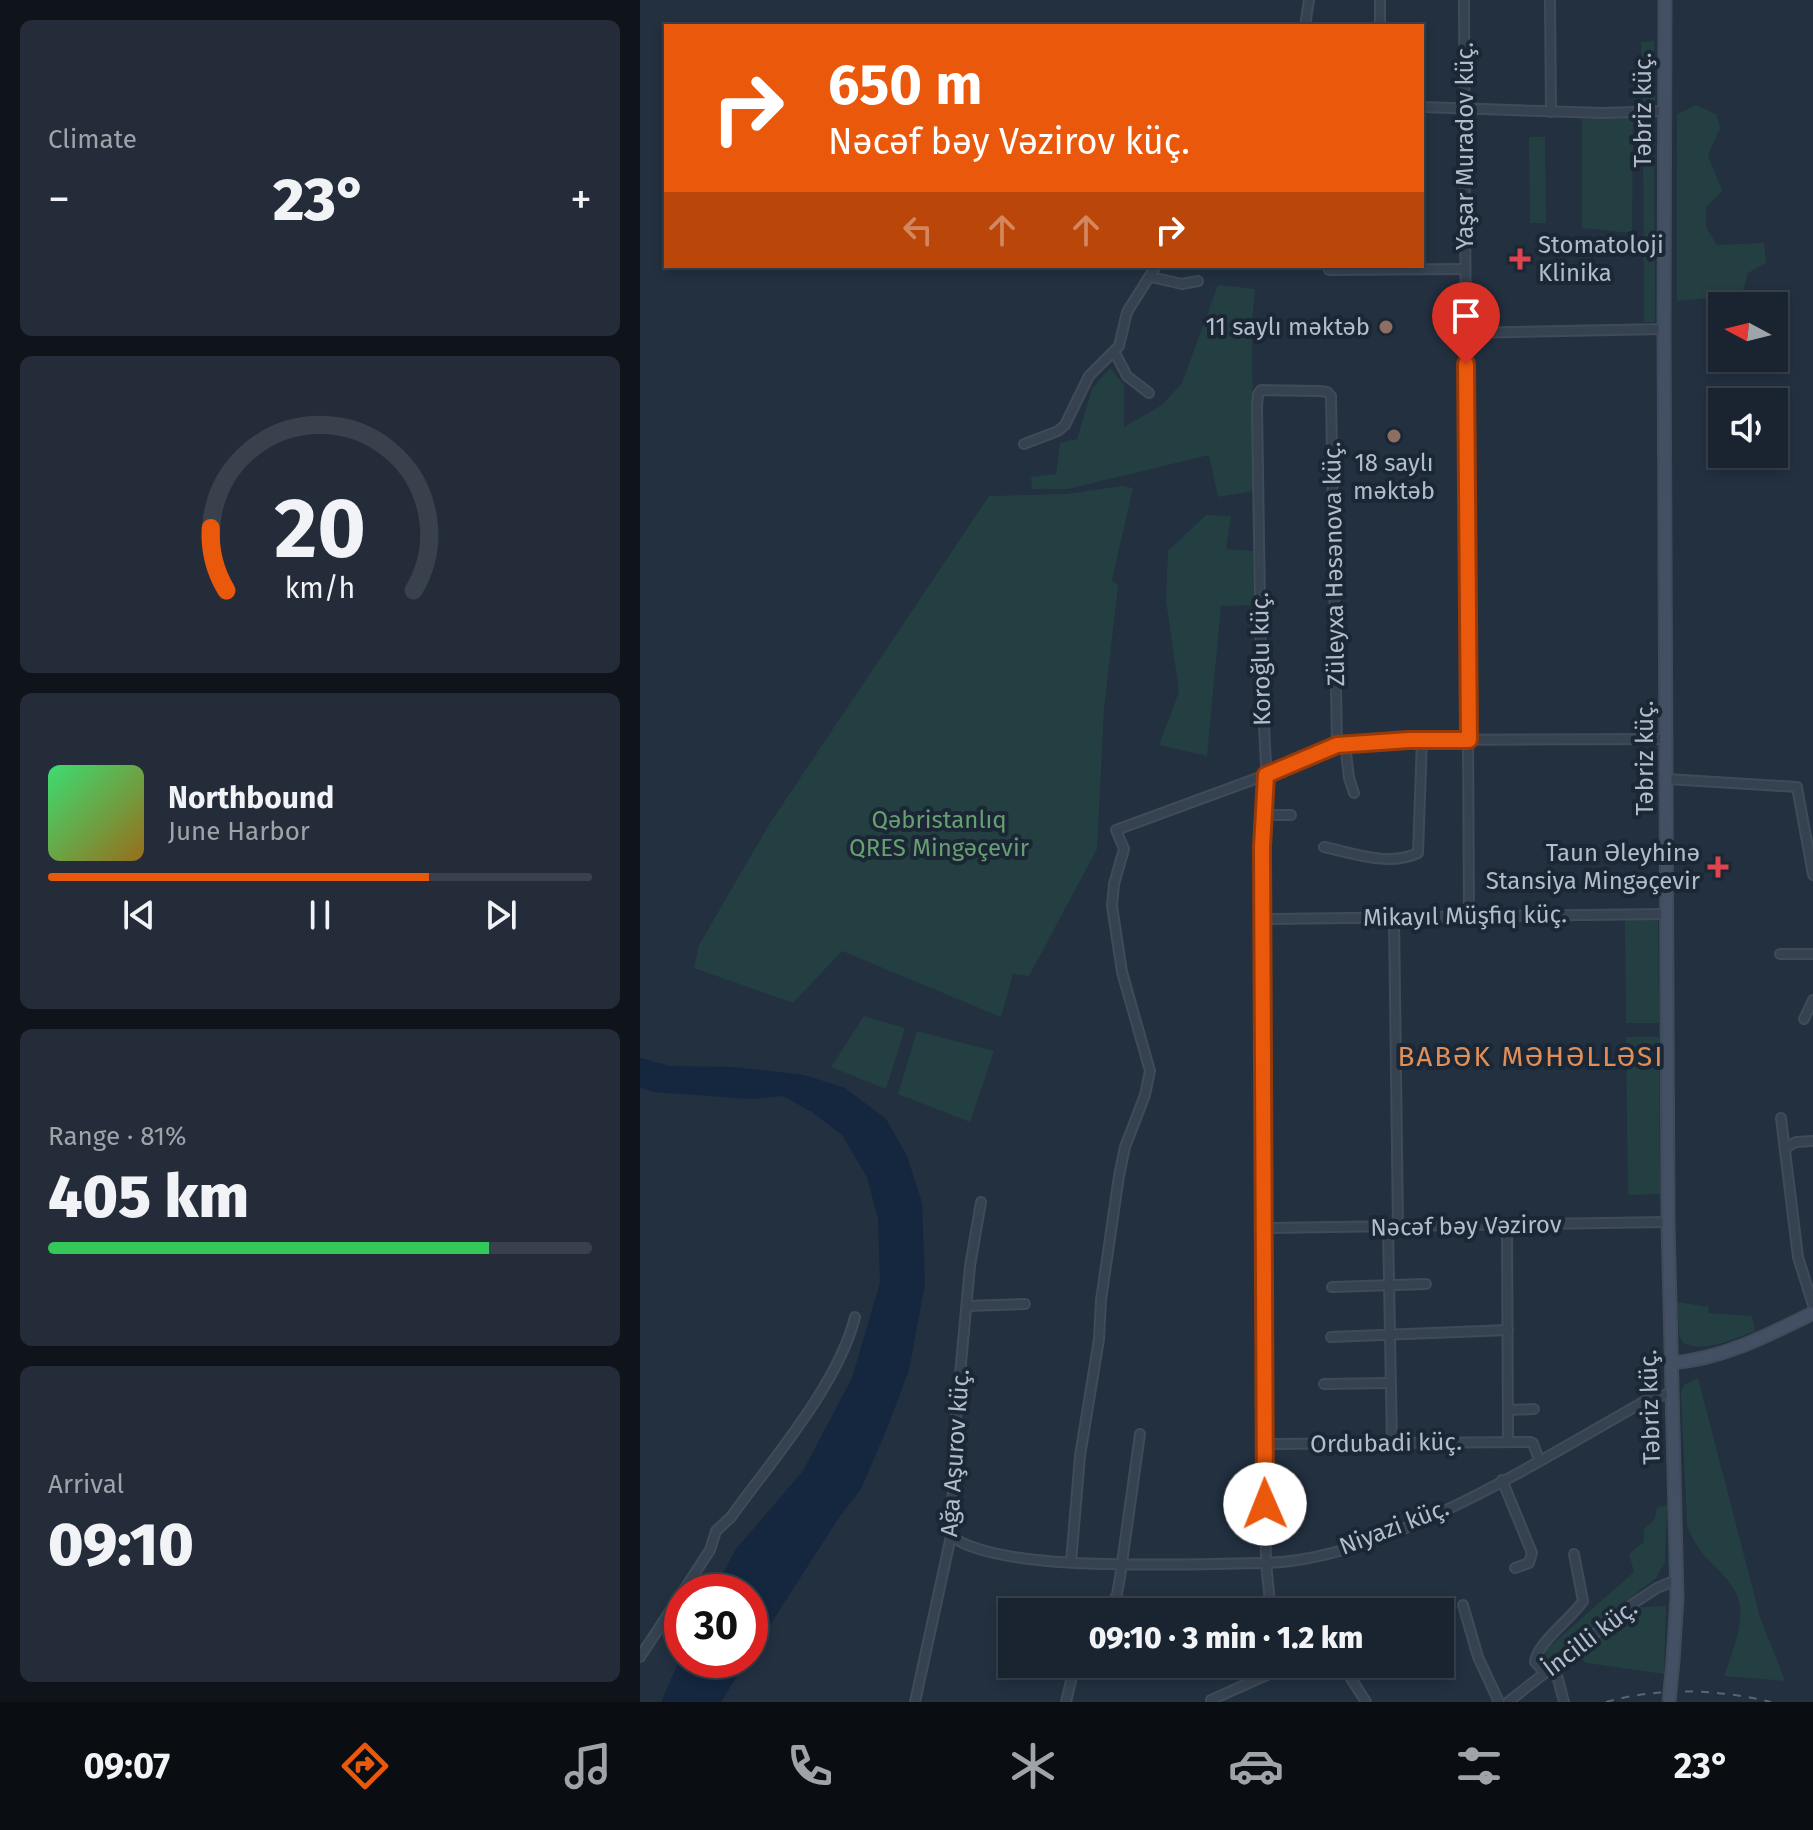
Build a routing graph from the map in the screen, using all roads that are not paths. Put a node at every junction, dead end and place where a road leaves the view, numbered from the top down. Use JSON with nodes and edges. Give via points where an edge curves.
{"nodes":[{"id":1,"x":1309,"y":0,"type":"edge"},
{"id":2,"x":1380,"y":0,"type":"edge"},
{"id":3,"x":1464,"y":0,"type":"edge"},
{"id":4,"x":1550,"y":0,"type":"edge"},
{"id":5,"x":1665,"y":0,"type":"edge"},
{"id":6,"x":1305,"y":24,"type":"edge"},
{"id":7,"x":1380,"y":24,"type":"edge"},
{"id":8,"x":1424,"y":107,"type":"edge"},
{"id":9,"x":1465,"y":109,"type":"junction"},
{"id":10,"x":1665,"y":111,"type":"junction"},
{"id":11,"x":1551,"y":112,"type":"junction"},
{"id":12,"x":1155,"y":268,"type":"edge"},
{"id":13,"x":1383,"y":268,"type":"edge"},
{"id":14,"x":1465,"y":269,"type":"junction"},
{"id":15,"x":1329,"y":270,"type":"dead end"},
{"id":16,"x":1151,"y":277,"type":"junction"},
{"id":17,"x":1198,"y":281,"type":"dead end"},
{"id":18,"x":1664,"y":329,"type":"junction"},
{"id":19,"x":1466,"y":333,"type":"junction"},
{"id":20,"x":1115,"y":353,"type":"junction"},
{"id":21,"x":1319,"y":391,"type":"joint"},
{"id":22,"x":1149,"y":393,"type":"dead end"},
{"id":23,"x":1024,"y":444,"type":"dead end"},
{"id":24,"x":1422,"y":739,"type":"junction"},
{"id":25,"x":1667,"y":739,"type":"junction"},
{"id":26,"x":1469,"y":740,"type":"junction"},
{"id":27,"x":1341,"y":745,"type":"junction"},
{"id":28,"x":1266,"y":775,"type":"junction"},
{"id":29,"x":1667,"y":779,"type":"junction"},
{"id":30,"x":1354,"y":793,"type":"dead end"},
{"id":31,"x":1263,"y":815,"type":"junction"},
{"id":32,"x":1291,"y":815,"type":"dead end"},
{"id":33,"x":1324,"y":847,"type":"dead end"},
{"id":34,"x":1813,"y":875,"type":"edge"},
{"id":35,"x":1667,"y":914,"type":"junction"},
{"id":36,"x":1469,"y":916,"type":"junction"},
{"id":37,"x":1394,"y":917,"type":"junction"},
{"id":38,"x":1263,"y":919,"type":"junction"},
{"id":39,"x":1780,"y":954,"type":"dead end"},
{"id":40,"x":1813,"y":954,"type":"edge"},
{"id":41,"x":1813,"y":1000,"type":"edge"},
{"id":42,"x":1804,"y":1019,"type":"dead end"},
{"id":43,"x":1781,"y":1118,"type":"dead end"},
{"id":44,"x":1813,"y":1141,"type":"edge"},
{"id":45,"x":1785,"y":1148,"type":"junction"},
{"id":46,"x":981,"y":1202,"type":"dead end"},
{"id":47,"x":1668,"y":1222,"type":"junction"},
{"id":48,"x":1507,"y":1225,"type":"junction"},
{"id":49,"x":1264,"y":1228,"type":"junction"},
{"id":50,"x":1393,"y":1228,"type":"junction"},
{"id":51,"x":1426,"y":1284,"type":"dead end"},
{"id":52,"x":1389,"y":1286,"type":"junction"},
{"id":53,"x":1332,"y":1287,"type":"dead end"},
{"id":54,"x":1025,"y":1304,"type":"dead end"},
{"id":55,"x":1813,"y":1305,"type":"edge"},
{"id":56,"x":967,"y":1306,"type":"junction"},
{"id":57,"x":1813,"y":1313,"type":"edge"},
{"id":58,"x":855,"y":1317,"type":"dead end"},
{"id":59,"x":1508,"y":1330,"type":"junction"},
{"id":60,"x":1390,"y":1335,"type":"junction"},
{"id":61,"x":1331,"y":1337,"type":"dead end"},
{"id":62,"x":1671,"y":1363,"type":"junction"},
{"id":63,"x":1390,"y":1383,"type":"junction"},
{"id":64,"x":1324,"y":1384,"type":"dead end"},
{"id":65,"x":1671,"y":1393,"type":"junction"},
{"id":66,"x":1534,"y":1409,"type":"dead end"},
{"id":67,"x":1508,"y":1410,"type":"junction"},
{"id":68,"x":1140,"y":1434,"type":"dead end"},
{"id":69,"x":1508,"y":1442,"type":"junction"},
{"id":70,"x":1264,"y":1444,"type":"junction"},
{"id":71,"x":1392,"y":1444,"type":"junction"},
{"id":72,"x":1539,"y":1460,"type":"junction"},
{"id":73,"x":1502,"y":1480,"type":"junction"},
{"id":74,"x":951,"y":1536,"type":"junction"},
{"id":75,"x":1574,"y":1554,"type":"dead end"},
{"id":76,"x":1071,"y":1562,"type":"junction"},
{"id":77,"x":1122,"y":1563,"type":"junction"},
{"id":78,"x":1266,"y":1563,"type":"junction"},
{"id":79,"x":1515,"y":1568,"type":"dead end"},
{"id":80,"x":1676,"y":1580,"type":"junction"},
{"id":81,"x":1115,"y":1598,"type":"edge"},
{"id":82,"x":1270,"y":1598,"type":"edge"},
{"id":83,"x":1463,"y":1605,"type":"dead end"},
{"id":84,"x":640,"y":1657,"type":"edge"},
{"id":85,"x":1554,"y":1664,"type":"junction"},
{"id":86,"x":1544,"y":1672,"type":"junction"},
{"id":87,"x":1072,"y":1678,"type":"edge"},
{"id":88,"x":1256,"y":1678,"type":"edge"},
{"id":89,"x":1351,"y":1678,"type":"edge"},
{"id":90,"x":1211,"y":1700,"type":"dead end"},
{"id":91,"x":915,"y":1702,"type":"edge"},
{"id":92,"x":1066,"y":1702,"type":"edge"},
{"id":93,"x":1366,"y":1702,"type":"edge"},
{"id":94,"x":1499,"y":1702,"type":"edge"},
{"id":95,"x":1508,"y":1702,"type":"edge"},
{"id":96,"x":1564,"y":1702,"type":"edge"},
{"id":97,"x":1669,"y":1702,"type":"edge"}],
"edges":[{"from":1,"to":6,"type":"street"},
{"from":2,"to":7,"type":"street"},
{"from":3,"to":9,"type":"street","name":"Yaşar Muradov küç."},
{"from":4,"to":11,"type":"street"},
{"from":5,"to":10,"type":"main road","name":"Təbriz küç."},
{"from":8,"to":9,"type":"street"},
{"from":9,"to":11,"type":"street"},
{"from":9,"to":14,"type":"street","name":"Yaşar Muradov küç."},
{"from":10,"to":11,"type":"street"},
{"from":10,"to":18,"type":"main road","name":"Təbriz küç."},
{"from":12,"to":16,"type":"street"},
{"from":13,"to":14,"type":"street"},
{"from":13,"to":15,"type":"street"},
{"from":14,"to":19,"type":"street","name":"Yaşar Muradov küç."},
{"from":16,"to":17,"type":"street","via":[[1182,284]]},
{"from":16,"to":20,"type":"street","via":[[1127,312]]},
{"from":18,"to":19,"type":"street"},
{"from":18,"to":25,"type":"main road","name":"Təbriz küç."},
{"from":19,"to":26,"type":"street","name":"Yaşar Muradov küç."},
{"from":20,"to":22,"type":"street","via":[[1127,376]]},
{"from":20,"to":23,"type":"street","via":[[1089,376],[1065,425]]},
{"from":21,"to":27,"type":"street","name":"Züleyxa Həsənova küç.","via":[[1331,396]]},
{"from":21,"to":28,"type":"street","name":"Koroğlu küç.","via":[[1258,394]]},
{"from":24,"to":26,"type":"street"},
{"from":24,"to":27,"type":"street"},
{"from":24,"to":33,"type":"street","via":[[1418,853],[1385,859]]},
{"from":25,"to":26,"type":"street"},
{"from":25,"to":29,"type":"main road","name":"Təbriz küç."},
{"from":26,"to":36,"type":"street","name":"Yaşar Muradov küç."},
{"from":27,"to":28,"type":"street"},
{"from":27,"to":30,"type":"street"},
{"from":28,"to":31,"type":"street","name":"Koroğlu küç."},
{"from":28,"to":76,"type":"street","via":[[1116,830],[1124,849],[1112,906],[1122,972],[1150,1071],[1119,1176],[1080,1456]]},
{"from":29,"to":34,"type":"street","via":[[1797,787]]},
{"from":29,"to":35,"type":"main road","name":"Təbriz küç."},
{"from":31,"to":32,"type":"street"},
{"from":31,"to":38,"type":"street","name":"Koroğlu küç."},
{"from":35,"to":36,"type":"street","name":"Mikayıl Müşfiq küç."},
{"from":35,"to":47,"type":"main road","name":"Təbriz küç."},
{"from":36,"to":37,"type":"street","name":"Mikayıl Müşfiq küç."},
{"from":37,"to":38,"type":"street","name":"Mikayıl Müşfiq küç."},
{"from":37,"to":50,"type":"street"},
{"from":38,"to":49,"type":"street","name":"Koroğlu küç."},
{"from":39,"to":40,"type":"street"},
{"from":41,"to":42,"type":"street"},
{"from":43,"to":45,"type":"street"},
{"from":44,"to":45,"type":"street"},
{"from":45,"to":55,"type":"street","via":[[1798,1257]]},
{"from":46,"to":56,"type":"street","name":"Ağa Aşurov küç."},
{"from":47,"to":48,"type":"street","name":"Nəcəf bəy Vəzirov"},
{"from":47,"to":62,"type":"main road","name":"Təbriz küç."},
{"from":48,"to":50,"type":"street","name":"Nəcəf bəy Vəzirov"},
{"from":48,"to":59,"type":"street"},
{"from":49,"to":50,"type":"street","name":"Nəcəf bəy Vəzirov"},
{"from":49,"to":70,"type":"street","name":"Koroğlu küç."},
{"from":50,"to":52,"type":"street"},
{"from":51,"to":52,"type":"street"},
{"from":52,"to":53,"type":"street"},
{"from":52,"to":60,"type":"street"},
{"from":54,"to":56,"type":"street"},
{"from":56,"to":74,"type":"street","name":"Ağa Aşurov küç."},
{"from":57,"to":62,"type":"main road","via":[[1729,1351]]},
{"from":58,"to":84,"type":"street","via":[[822,1390],[716,1531],[710,1550]]},
{"from":59,"to":60,"type":"street"},
{"from":59,"to":67,"type":"street"},
{"from":60,"to":61,"type":"street"},
{"from":60,"to":63,"type":"street"},
{"from":62,"to":65,"type":"main road","name":"Təbriz küç."},
{"from":63,"to":64,"type":"street"},
{"from":63,"to":71,"type":"street"},
{"from":65,"to":72,"type":"street","name":"Niyazi küç.","via":[[1647,1400]]},
{"from":65,"to":80,"type":"main road","name":"Təbriz küç."},
{"from":66,"to":67,"type":"street"},
{"from":67,"to":69,"type":"street"},
{"from":68,"to":77,"type":"street"},
{"from":69,"to":71,"type":"street","name":"Ordubadi küç."},
{"from":69,"to":72,"type":"street","name":"Ordubadi küç.","via":[[1533,1443]]},
{"from":70,"to":71,"type":"street","name":"Ordubadi küç."},
{"from":70,"to":78,"type":"street","name":"Koroğlu küç."},
{"from":72,"to":73,"type":"street","name":"Niyazi küç."},
{"from":73,"to":78,"type":"street","name":"Niyazi küç.","via":[[1370,1541]]},
{"from":73,"to":79,"type":"street","via":[[1532,1553],[1529,1563]]},
{"from":74,"to":76,"type":"street","name":"Niyazi küç.","via":[[999,1555]]},
{"from":74,"to":91,"type":"street","name":"Ağa Aşurov küç."},
{"from":75,"to":86,"type":"street","via":[[1583,1601],[1538,1650],[1535,1662]]},
{"from":76,"to":77,"type":"street","name":"Niyazi küç."},
{"from":77,"to":78,"type":"street","name":"Niyazi küç."},
{"from":77,"to":81,"type":"street"},
{"from":78,"to":82,"type":"street","name":"Koroğlu küç."},
{"from":80,"to":85,"type":"street","name":"İncilli küç.","via":[[1634,1603]]},
{"from":80,"to":97,"type":"main road","name":"Təbriz küç.","bridge":true},
{"from":83,"to":94,"type":"street","via":[[1478,1657]]},
{"from":85,"to":86,"type":"street","name":"İncilli küç."},
{"from":85,"to":96,"type":"street"},
{"from":86,"to":95,"type":"street","name":"İncilli küç."},
{"from":87,"to":92,"type":"street"},
{"from":88,"to":90,"type":"street"},
{"from":89,"to":93,"type":"street"}]}
